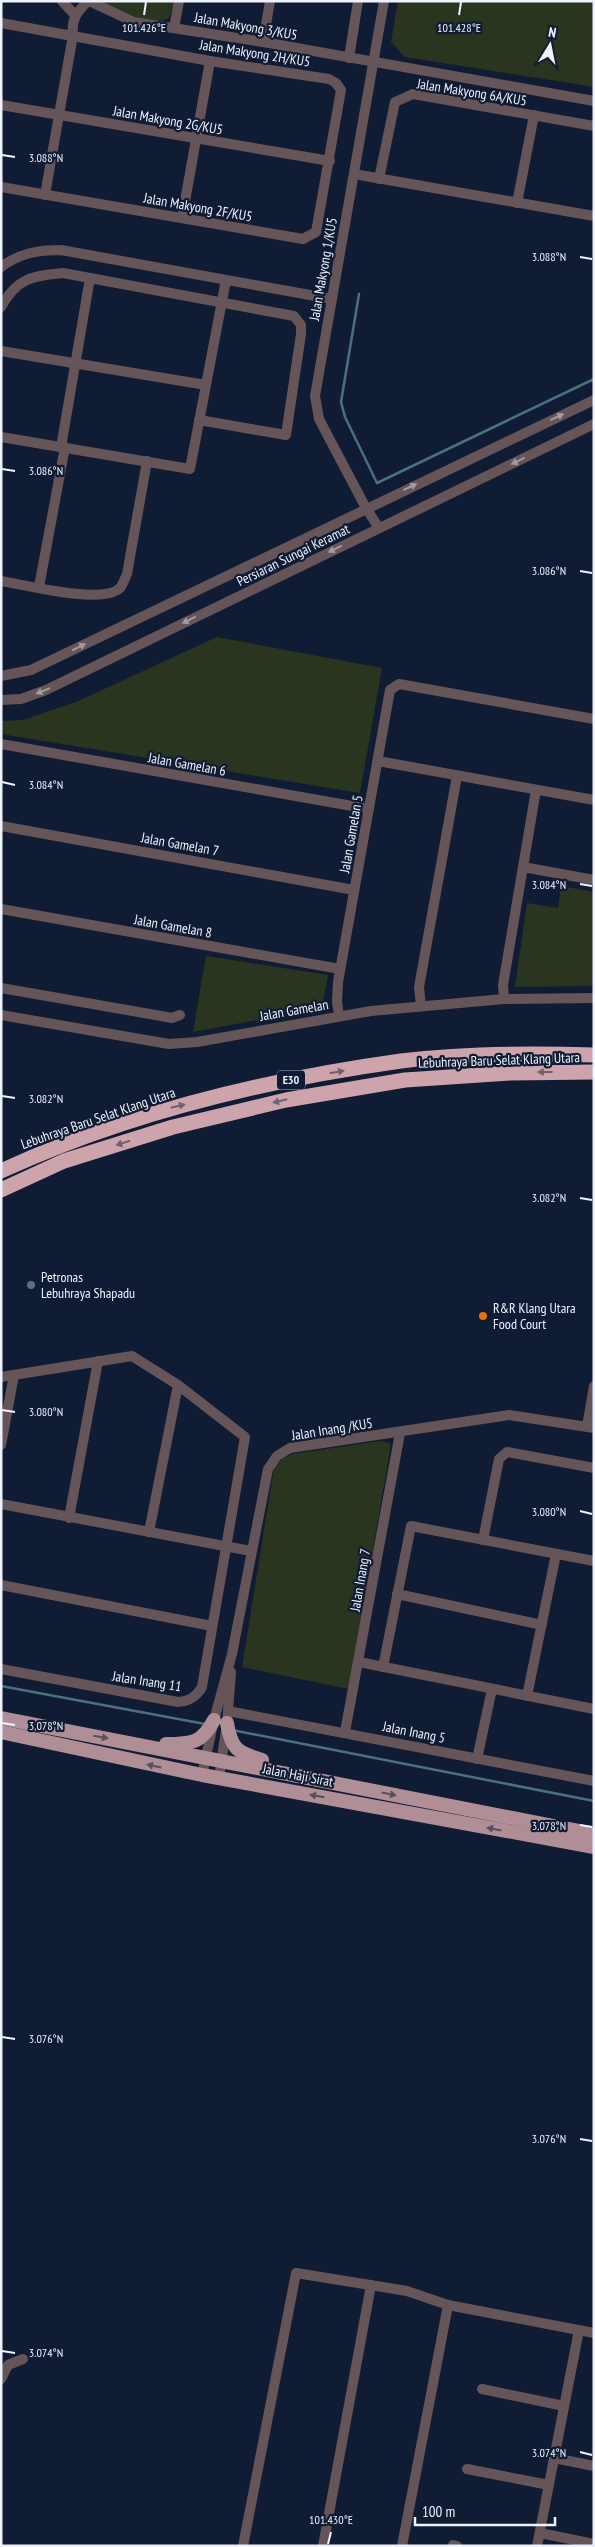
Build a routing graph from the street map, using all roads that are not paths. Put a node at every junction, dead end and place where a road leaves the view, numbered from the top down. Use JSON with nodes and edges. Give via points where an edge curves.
{"nodes":[{"id":1,"x":62,"y":1,"type":"edge"},
{"id":2,"x":89,"y":1,"type":"edge"},
{"id":3,"x":179,"y":1,"type":"edge"},
{"id":4,"x":270,"y":1,"type":"edge"},
{"id":5,"x":358,"y":1,"type":"edge"},
{"id":6,"x":384,"y":1,"type":"edge"},
{"id":7,"x":75,"y":15,"type":"junction"},
{"id":8,"x":1,"y":23,"type":"edge"},
{"id":9,"x":174,"y":28,"type":"junction"},
{"id":10,"x":72,"y":35,"type":"junction"},
{"id":11,"x":263,"y":42,"type":"junction"},
{"id":12,"x":349,"y":58,"type":"junction"},
{"id":13,"x":210,"y":60,"type":"junction"},
{"id":14,"x":373,"y":63,"type":"junction"},
{"id":15,"x":594,"y":100,"type":"edge"},
{"id":16,"x":1,"y":106,"type":"edge"},
{"id":17,"x":58,"y":115,"type":"junction"},
{"id":18,"x":534,"y":115,"type":"junction"},
{"id":19,"x":594,"y":126,"type":"edge"},
{"id":20,"x":196,"y":139,"type":"junction"},
{"id":21,"x":330,"y":161,"type":"junction"},
{"id":22,"x":354,"y":174,"type":"junction"},
{"id":23,"x":379,"y":179,"type":"junction"},
{"id":24,"x":1,"y":187,"type":"edge"},
{"id":25,"x":45,"y":195,"type":"junction"},
{"id":26,"x":517,"y":203,"type":"junction"},
{"id":27,"x":594,"y":216,"type":"edge"},
{"id":28,"x":182,"y":218,"type":"junction"},
{"id":29,"x":1,"y":267,"type":"edge"},
{"id":30,"x":90,"y":278,"type":"junction"},
{"id":31,"x":226,"y":280,"type":"junction"},
{"id":32,"x":332,"y":299,"type":"junction"},
{"id":33,"x":221,"y":302,"type":"junction"},
{"id":34,"x":1,"y":307,"type":"edge"},
{"id":35,"x":1,"y":351,"type":"edge"},
{"id":36,"x":76,"y":364,"type":"junction"},
{"id":37,"x":206,"y":385,"type":"junction"},
{"id":38,"x":594,"y":400,"type":"edge"},
{"id":39,"x":200,"y":420,"type":"junction"},
{"id":40,"x":594,"y":424,"type":"edge"},
{"id":41,"x":1,"y":436,"type":"edge"},
{"id":42,"x":63,"y":447,"type":"junction"},
{"id":43,"x":147,"y":461,"type":"junction"},
{"id":44,"x":366,"y":508,"type":"junction"},
{"id":45,"x":379,"y":528,"type":"junction"},
{"id":46,"x":1,"y":581,"type":"edge"},
{"id":47,"x":39,"y":587,"type":"junction"},
{"id":48,"x":1,"y":676,"type":"edge"},
{"id":49,"x":1,"y":700,"type":"edge"},
{"id":50,"x":594,"y":719,"type":"edge"},
{"id":51,"x":1,"y":744,"type":"edge"},
{"id":52,"x":378,"y":761,"type":"junction"},
{"id":53,"x":457,"y":776,"type":"junction"},
{"id":54,"x":536,"y":790,"type":"junction"},
{"id":55,"x":594,"y":800,"type":"edge"},
{"id":56,"x":369,"y":809,"type":"junction"},
{"id":57,"x":1,"y":826,"type":"edge"},
{"id":58,"x":523,"y":867,"type":"junction"},
{"id":59,"x":594,"y":880,"type":"edge"},
{"id":60,"x":354,"y":890,"type":"junction"},
{"id":61,"x":1,"y":909,"type":"edge"},
{"id":62,"x":340,"y":969,"type":"junction"},
{"id":63,"x":1,"y":988,"type":"edge"},
{"id":64,"x":594,"y":998,"type":"edge"},
{"id":65,"x":504,"y":999,"type":"junction"},
{"id":66,"x":421,"y":1006,"type":"junction"},
{"id":67,"x":1,"y":1015,"type":"edge"},
{"id":68,"x":180,"y":1015,"type":"dead end"},
{"id":69,"x":340,"y":1016,"type":"junction"},
{"id":70,"x":594,"y":1054,"type":"edge"},
{"id":71,"x":594,"y":1072,"type":"edge"},
{"id":72,"x":1,"y":1171,"type":"edge"},
{"id":73,"x":1,"y":1190,"type":"edge"},
{"id":74,"x":98,"y":1360,"type":"junction"},
{"id":75,"x":14,"y":1375,"type":"junction"},
{"id":76,"x":1,"y":1377,"type":"edge"},
{"id":77,"x":178,"y":1386,"type":"junction"},
{"id":78,"x":594,"y":1386,"type":"edge"},
{"id":79,"x":590,"y":1427,"type":"edge"},
{"id":80,"x":400,"y":1433,"type":"junction"},
{"id":81,"x":1,"y":1445,"type":"edge"},
{"id":82,"x":594,"y":1468,"type":"edge"},
{"id":83,"x":1,"y":1504,"type":"edge"},
{"id":84,"x":69,"y":1518,"type":"junction"},
{"id":85,"x":149,"y":1532,"type":"junction"},
{"id":86,"x":484,"y":1540,"type":"junction"},
{"id":87,"x":226,"y":1546,"type":"junction"},
{"id":88,"x":251,"y":1551,"type":"junction"},
{"id":89,"x":556,"y":1554,"type":"junction"},
{"id":90,"x":594,"y":1561,"type":"edge"},
{"id":91,"x":1,"y":1585,"type":"edge"},
{"id":92,"x":397,"y":1594,"type":"junction"},
{"id":93,"x":542,"y":1624,"type":"junction"},
{"id":94,"x":212,"y":1626,"type":"junction"},
{"id":95,"x":232,"y":1654,"type":"junction"},
{"id":96,"x":359,"y":1662,"type":"junction"},
{"id":97,"x":383,"y":1667,"type":"junction"},
{"id":98,"x":1,"y":1669,"type":"edge"},
{"id":99,"x":492,"y":1688,"type":"junction"},
{"id":100,"x":527,"y":1696,"type":"junction"},
{"id":101,"x":594,"y":1708,"type":"edge"},
{"id":102,"x":1,"y":1712,"type":"edge"},
{"id":103,"x":1,"y":1718,"type":"edge"},
{"id":104,"x":223,"y":1718,"type":"junction"},
{"id":105,"x":66,"y":1731,"type":"junction"},
{"id":106,"x":1,"y":1732,"type":"edge"},
{"id":107,"x":345,"y":1732,"type":"junction"},
{"id":108,"x":208,"y":1735,"type":"junction"},
{"id":109,"x":227,"y":1738,"type":"junction"},
{"id":110,"x":138,"y":1744,"type":"junction"},
{"id":111,"x":206,"y":1757,"type":"junction"},
{"id":112,"x":477,"y":1759,"type":"junction"},
{"id":113,"x":221,"y":1760,"type":"junction"},
{"id":114,"x":202,"y":1775,"type":"junction"},
{"id":115,"x":219,"y":1778,"type":"junction"},
{"id":116,"x":594,"y":1781,"type":"edge"},
{"id":117,"x":360,"y":1788,"type":"junction"},
{"id":118,"x":594,"y":1834,"type":"edge"},
{"id":119,"x":594,"y":1847,"type":"edge"},
{"id":120,"x":371,"y":2285,"type":"junction"},
{"id":121,"x":448,"y":2305,"type":"junction"},
{"id":122,"x":579,"y":2330,"type":"junction"},
{"id":123,"x":594,"y":2333,"type":"edge"},
{"id":124,"x":23,"y":2359,"type":"dead end"},
{"id":125,"x":1,"y":2380,"type":"edge"},
{"id":126,"x":482,"y":2389,"type":"dead end"},
{"id":127,"x":564,"y":2406,"type":"junction"},
{"id":128,"x":554,"y":2458,"type":"junction"},
{"id":129,"x":594,"y":2466,"type":"edge"},
{"id":130,"x":467,"y":2469,"type":"dead end"},
{"id":131,"x":549,"y":2485,"type":"junction"},
{"id":132,"x":540,"y":2533,"type":"junction"},
{"id":133,"x":594,"y":2544,"type":"edge"},
{"id":134,"x":243,"y":2546,"type":"edge"},
{"id":135,"x":323,"y":2546,"type":"edge"},
{"id":136,"x":402,"y":2546,"type":"edge"},
{"id":137,"x":537,"y":2546,"type":"edge"}],
"edges":[{"from":1,"to":7,"type":"street"},
{"from":2,"to":7,"type":"street"},
{"from":2,"to":9,"type":"street","name":"Jalan Makyong 3/KU5","via":[[134,22]]},
{"from":3,"to":9,"type":"street"},
{"from":4,"to":11,"type":"street"},
{"from":5,"to":12,"type":"street"},
{"from":6,"to":14,"type":"street","name":"Jalan Makyong 1/KU5"},
{"from":7,"to":10,"type":"street"},
{"from":8,"to":10,"type":"street","name":"Jalan Makyong 2H/KU5"},
{"from":9,"to":11,"type":"street","name":"Jalan Makyong 3/KU5"},
{"from":10,"to":13,"type":"street","name":"Jalan Makyong 2H/KU5"},
{"from":10,"to":17,"type":"street"},
{"from":11,"to":12,"type":"street","name":"Jalan Makyong 3/KU5"},
{"from":12,"to":14,"type":"street","name":"Jalan Makyong 3/KU5"},
{"from":13,"to":20,"type":"street"},
{"from":13,"to":21,"type":"street","name":"Jalan Makyong 2H/KU5","via":[[329,79],[336,83],[341,90]]},
{"from":14,"to":15,"type":"street","name":"Jalan Makyong 3/KU5"},
{"from":14,"to":22,"type":"street","name":"Jalan Makyong 1/KU5"},
{"from":16,"to":17,"type":"street","name":"Jalan Makyong 2G/KU5"},
{"from":17,"to":20,"type":"street","name":"Jalan Makyong 2G/KU5"},
{"from":17,"to":25,"type":"street"},
{"from":18,"to":19,"type":"street","name":"Jalan Makyong 6A/KU5"},
{"from":18,"to":23,"type":"street","name":"Jalan Makyong 6A/KU5","via":[[413,94],[395,102]]},
{"from":18,"to":26,"type":"street"},
{"from":20,"to":21,"type":"street","name":"Jalan Makyong 2G/KU5"},
{"from":20,"to":28,"type":"street"},
{"from":21,"to":28,"type":"street","name":"Jalan Makyong 2F/KU5","via":[[316,232],[310,237],[303,239]]},
{"from":22,"to":23,"type":"street"},
{"from":22,"to":32,"type":"street","name":"Jalan Makyong 1/KU5"},
{"from":23,"to":26,"type":"street"},
{"from":24,"to":25,"type":"street","name":"Jalan Makyong 2F/KU5"},
{"from":25,"to":28,"type":"street","name":"Jalan Makyong 2F/KU5"},
{"from":26,"to":27,"type":"street"},
{"from":29,"to":31,"type":"street","via":[[36,250],[61,250]]},
{"from":30,"to":33,"type":"street"},
{"from":30,"to":34,"type":"street","via":[[63,273],[33,276],[13,287]]},
{"from":30,"to":36,"type":"street"},
{"from":31,"to":32,"type":"street"},
{"from":31,"to":33,"type":"street"},
{"from":32,"to":44,"type":"street","name":"Jalan Makyong 1/KU5","via":[[315,396],[320,419]]},
{"from":33,"to":37,"type":"street"},
{"from":33,"to":39,"type":"street","via":[[294,316],[301,325],[286,435]]},
{"from":35,"to":36,"type":"street"},
{"from":36,"to":37,"type":"street"},
{"from":36,"to":42,"type":"street"},
{"from":37,"to":39,"type":"street"},
{"from":44,"to":38,"type":"street","name":"Persiaran Sungai Keramat","one_way":true},
{"from":39,"to":43,"type":"street","via":[[190,469]]},
{"from":40,"to":45,"type":"street","name":"Persiaran Sungai Keramat","one_way":true},
{"from":41,"to":42,"type":"street"},
{"from":42,"to":43,"type":"street"},
{"from":42,"to":47,"type":"street"},
{"from":43,"to":47,"type":"street","via":[[127,574],[120,589],[104,596]]},
{"from":44,"to":45,"type":"street","name":"Jalan Makyong 1/KU5"},
{"from":48,"to":44,"type":"street","name":"Persiaran Sungai Keramat","one_way":true,"via":[[32,670]]},
{"from":45,"to":49,"type":"street","name":"Persiaran Sungai Keramat","one_way":true,"via":[[46,690],[21,699]]},
{"from":46,"to":47,"type":"street"},
{"from":50,"to":52,"type":"street","name":"Jalan Gamelan 5","via":[[399,684],[390,690]]},
{"from":51,"to":56,"type":"street","name":"Jalan Gamelan 6"},
{"from":52,"to":53,"type":"street"},
{"from":52,"to":56,"type":"street","name":"Jalan Gamelan 5"},
{"from":53,"to":54,"type":"street"},
{"from":53,"to":66,"type":"street","via":[[419,987]]},
{"from":54,"to":55,"type":"street"},
{"from":54,"to":58,"type":"street"},
{"from":56,"to":60,"type":"street","name":"Jalan Gamelan 5"},
{"from":57,"to":60,"type":"street","name":"Jalan Gamelan 7"},
{"from":58,"to":59,"type":"street"},
{"from":58,"to":65,"type":"street","via":[[503,985]]},
{"from":60,"to":62,"type":"street","name":"Jalan Gamelan 5"},
{"from":61,"to":62,"type":"street","name":"Jalan Gamelan 8"},
{"from":62,"to":69,"type":"street","name":"Jalan Gamelan 5","via":[[336,1002]]},
{"from":63,"to":68,"type":"street","via":[[172,1018]]},
{"from":64,"to":65,"type":"street","name":"Jalan Gamelan"},
{"from":65,"to":66,"type":"street","name":"Jalan Gamelan"},
{"from":66,"to":69,"type":"street","name":"Jalan Gamelan"},
{"from":67,"to":69,"type":"street","name":"Jalan Gamelan","via":[[169,1044],[197,1042]]},
{"from":72,"to":70,"type":"highway","name":"Lebuhraya Baru Selat Klang Utara","number":"E30","one_way":true,"via":[[50,1149],[164,1109],[290,1080],[402,1061],[517,1053]]},
{"from":71,"to":73,"type":"highway","name":"Lebuhraya Baru Selat Klang Utara","number":"E30","one_way":true,"via":[[510,1072],[404,1080],[286,1100],[173,1127],[82,1155]]},
{"from":74,"to":75,"type":"street"},
{"from":74,"to":77,"type":"street","via":[[132,1356]]},
{"from":74,"to":84,"type":"street"},
{"from":75,"to":76,"type":"street"},
{"from":75,"to":81,"type":"street"},
{"from":77,"to":85,"type":"street"},
{"from":77,"to":87,"type":"street","name":"Jalan Inang 11","via":[[245,1437]]},
{"from":78,"to":79,"type":"street"},
{"from":79,"to":80,"type":"street","name":"Jalan Inang /KU5","via":[[509,1414]]},
{"from":80,"to":88,"type":"street","name":"Jalan Inang /KU5","via":[[290,1448],[277,1456],[268,1469]]},
{"from":80,"to":96,"type":"street","name":"Jalan Inang 7"},
{"from":82,"to":86,"type":"street","via":[[507,1452],[502,1454]]},
{"from":83,"to":84,"type":"street"},
{"from":84,"to":85,"type":"street"},
{"from":85,"to":87,"type":"street"},
{"from":86,"to":89,"type":"street"},
{"from":86,"to":92,"type":"street","via":[[411,1526]]},
{"from":87,"to":88,"type":"street"},
{"from":87,"to":94,"type":"street","name":"Jalan Inang 11"},
{"from":88,"to":95,"type":"street","name":"Jalan Inang /KU5"},
{"from":89,"to":90,"type":"street"},
{"from":89,"to":93,"type":"street"},
{"from":91,"to":94,"type":"street"},
{"from":92,"to":93,"type":"street"},
{"from":92,"to":97,"type":"street"},
{"from":93,"to":100,"type":"street"},
{"from":94,"to":98,"type":"street","name":"Jalan Inang 11","via":[[202,1687],[199,1693],[182,1702]]},
{"from":95,"to":104,"type":"street","name":"Jalan Inang /KU5"},
{"from":95,"to":104,"type":"street","name":"Jalan Inang /KU5"},
{"from":96,"to":97,"type":"street"},
{"from":96,"to":107,"type":"street","name":"Jalan Inang 7"},
{"from":97,"to":99,"type":"street"},
{"from":99,"to":100,"type":"street"},
{"from":99,"to":112,"type":"street"},
{"from":100,"to":101,"type":"street"},
{"from":102,"to":105,"type":"main road"},
{"from":103,"to":105,"type":"main road","name":"Jalan Haji Sirat"},
{"from":104,"to":107,"type":"street","name":"Jalan Inang 5"},
{"from":104,"to":108,"type":"main road"},
{"from":104,"to":109,"type":"main road"},
{"from":105,"to":110,"type":"main road","name":"Jalan Haji Sirat","one_way":true},
{"from":114,"to":106,"type":"main road","name":"Jalan Haji Sirat","one_way":true},
{"from":107,"to":112,"type":"street","name":"Jalan Inang 5"},
{"from":108,"to":110,"type":"main road","via":[[180,1744]]},
{"from":108,"to":111,"type":"street"},
{"from":109,"to":113,"type":"street"},
{"from":109,"to":117,"type":"main road","via":[[244,1755]]},
{"from":110,"to":111,"type":"main road","name":"Jalan Haji Sirat"},
{"from":111,"to":113,"type":"main road","name":"Jalan Haji Sirat"},
{"from":111,"to":114,"type":"street"},
{"from":112,"to":116,"type":"street","name":"Jalan Inang 5"},
{"from":113,"to":115,"type":"street"},
{"from":113,"to":117,"type":"main road","name":"Jalan Haji Sirat"},
{"from":114,"to":115,"type":"main road","name":"Jalan Haji Sirat"},
{"from":119,"to":115,"type":"main road","name":"Jalan Haji Sirat","one_way":true},
{"from":117,"to":118,"type":"main road","name":"Jalan Haji Sirat","one_way":true},
{"from":120,"to":121,"type":"street","via":[[407,2291]]},
{"from":120,"to":134,"type":"street","via":[[296,2273]]},
{"from":120,"to":135,"type":"street"},
{"from":121,"to":122,"type":"street"},
{"from":121,"to":136,"type":"street"},
{"from":122,"to":123,"type":"street"},
{"from":122,"to":127,"type":"street"},
{"from":124,"to":125,"type":"street","via":[[8,2365]]},
{"from":126,"to":127,"type":"street"},
{"from":127,"to":128,"type":"street"},
{"from":128,"to":129,"type":"street"},
{"from":128,"to":131,"type":"street"},
{"from":130,"to":131,"type":"street"},
{"from":131,"to":132,"type":"street"},
{"from":132,"to":133,"type":"street"},
{"from":132,"to":137,"type":"street"}]}
